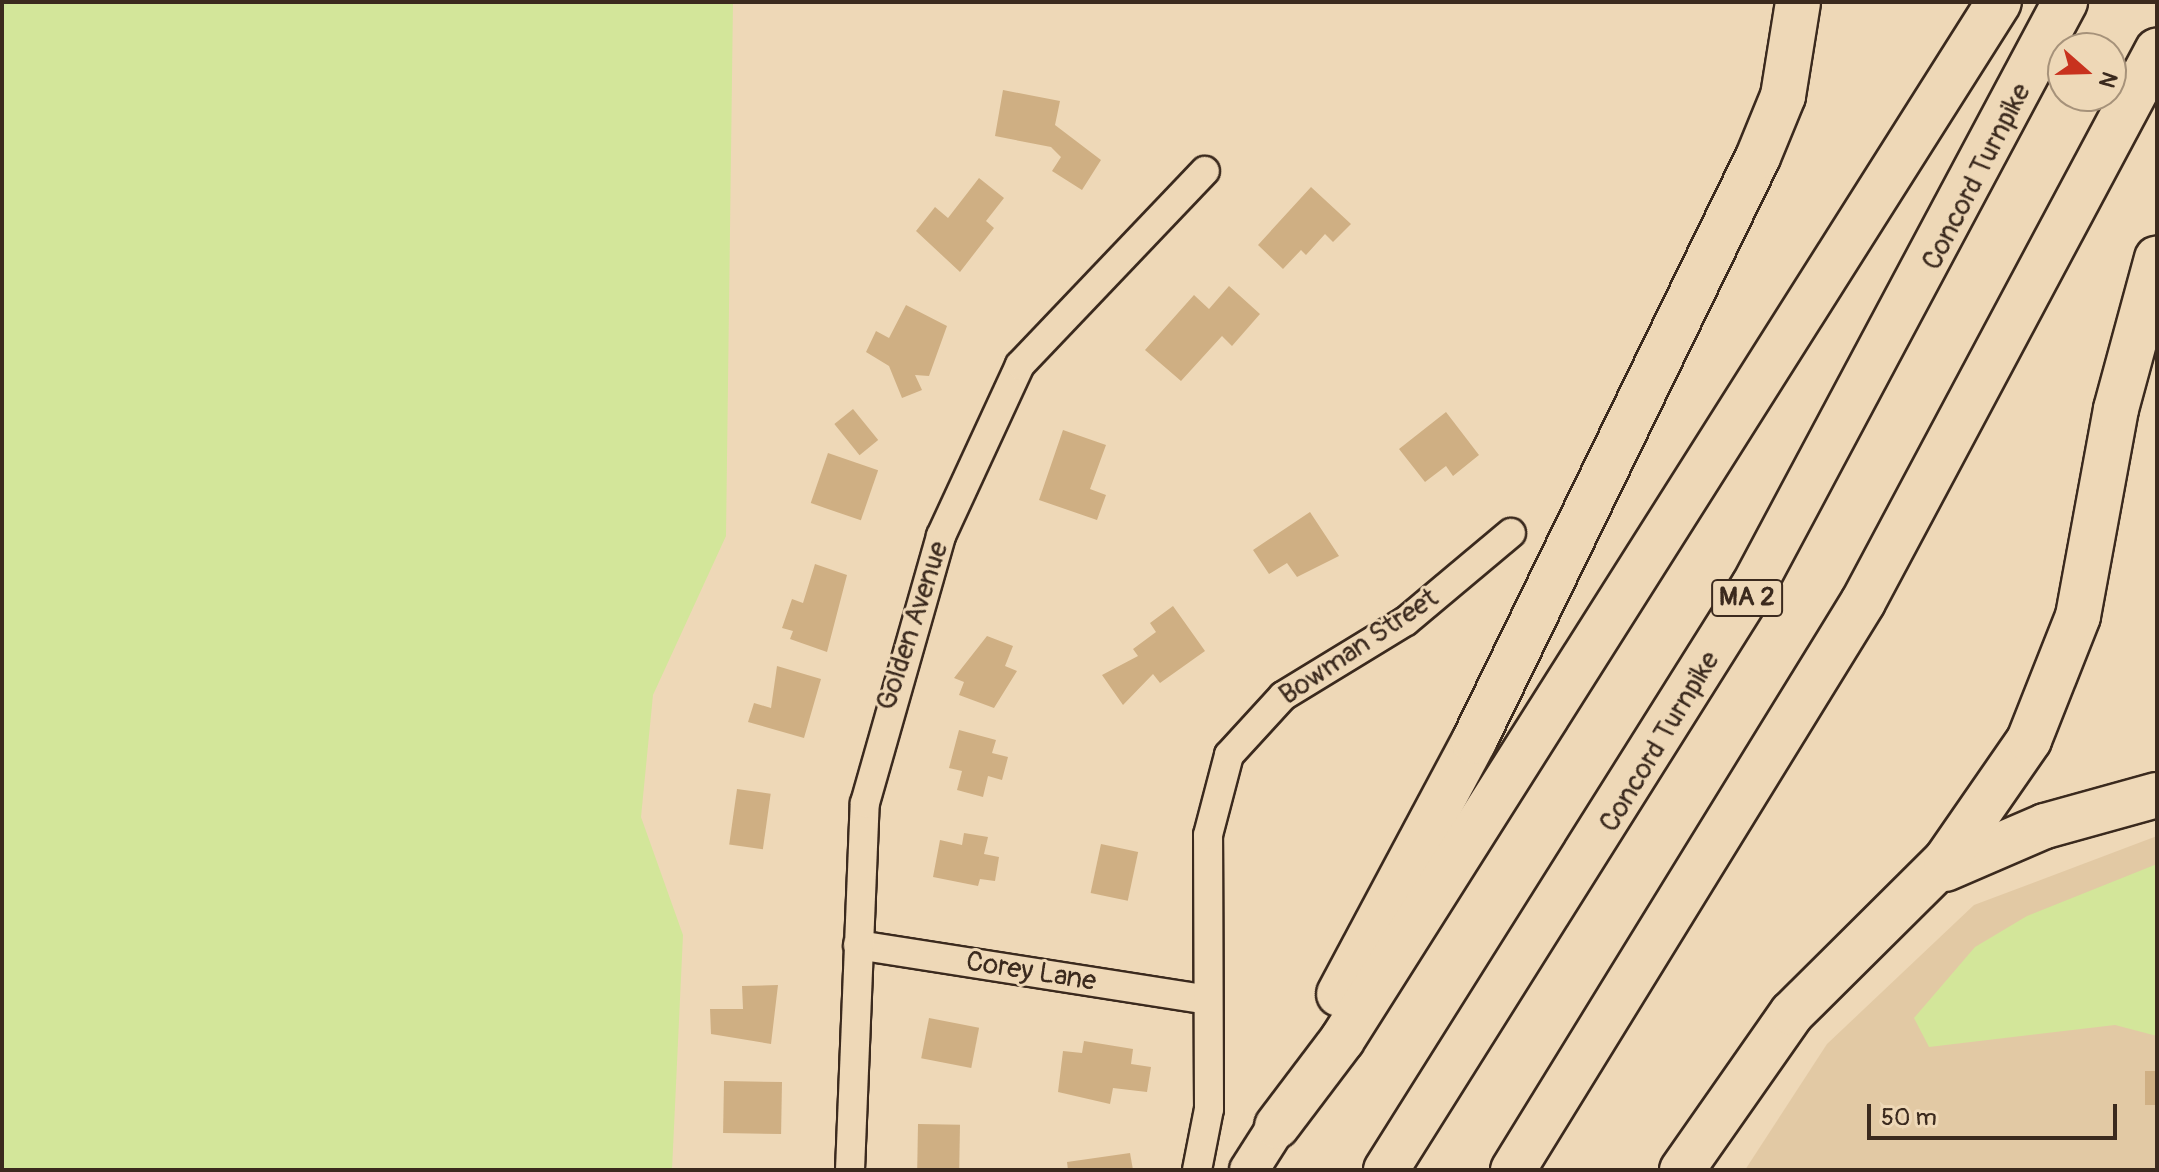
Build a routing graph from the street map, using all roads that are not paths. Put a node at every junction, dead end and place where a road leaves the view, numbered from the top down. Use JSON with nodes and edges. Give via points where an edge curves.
{"nodes":[{"id":1,"x":1798,"y":2,"type":"edge"},
{"id":2,"x":1999,"y":2,"type":"edge"},
{"id":3,"x":2065,"y":2,"type":"edge"},
{"id":4,"x":2157,"y":51,"type":"edge"},
{"id":5,"x":1205,"y":171,"type":"dead end"},
{"id":6,"x":2155,"y":280,"type":"edge"},
{"id":7,"x":1511,"y":533,"type":"dead end"},
{"id":8,"x":2157,"y":795,"type":"edge"},
{"id":9,"x":1932,"y":874,"type":"junction"},
{"id":10,"x":858,"y":945,"type":"junction"},
{"id":11,"x":1204,"y":999,"type":"junction"},
{"id":12,"x":1277,"y":1126,"type":"junction"},
{"id":13,"x":850,"y":1170,"type":"edge"},
{"id":14,"x":1197,"y":1170,"type":"edge"},
{"id":15,"x":1249,"y":1170,"type":"edge"},
{"id":16,"x":1386,"y":1170,"type":"edge"},
{"id":17,"x":1513,"y":1170,"type":"edge"},
{"id":18,"x":1682,"y":1170,"type":"edge"}],
"edges":[{"from":1,"to":12,"type":"highway","via":[[1786,86],[1763,147]]},
{"from":2,"to":12,"type":"highway","via":[[1342,1040]]},
{"from":3,"to":16,"type":"highway","name":"Concord Turnpike","number":"MA 2","via":[[1762,572],[1556,910]]},
{"from":4,"to":17,"type":"highway","via":[[1863,602]]},
{"from":5,"to":10,"type":"street","name":"Golden Avenue","via":[[1034,348],[996,407],[941,536],[875,752],[862,827]]},
{"from":6,"to":9,"type":"highway","via":[[2063,666],[1999,792]]},
{"from":7,"to":11,"type":"street","name":"Bowman Street","via":[[1406,621],[1302,681],[1248,729],[1213,800]]},
{"from":8,"to":9,"type":"highway","via":[[2045,826]]},
{"from":9,"to":18,"type":"highway","via":[[1811,990]]},
{"from":10,"to":11,"type":"street","name":"Corey Lane"},
{"from":10,"to":13,"type":"street","name":"Golden Avenue"},
{"from":11,"to":14,"type":"street","name":"Bowman Street","via":[[1209,1109]]},
{"from":12,"to":15,"type":"main road"}]}
